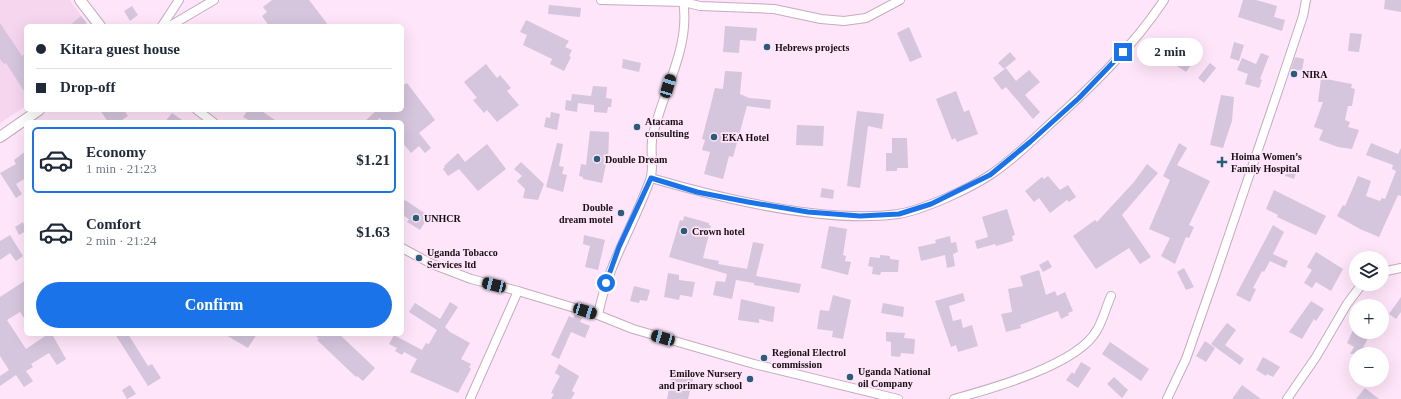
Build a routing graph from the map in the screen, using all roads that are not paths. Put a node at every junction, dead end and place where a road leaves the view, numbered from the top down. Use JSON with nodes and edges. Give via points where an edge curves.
{"nodes":[{"id":1,"x":80,"y":0,"type":"edge"},
{"id":2,"x":179,"y":0,"type":"edge"},
{"id":3,"x":214,"y":0,"type":"edge"},
{"id":4,"x":601,"y":0,"type":"edge"},
{"id":5,"x":900,"y":0,"type":"edge"},
{"id":6,"x":1164,"y":0,"type":"edge"},
{"id":7,"x":1306,"y":0,"type":"edge"},
{"id":8,"x":684,"y":1,"type":"edge"},
{"id":9,"x":98,"y":24,"type":"edge"},
{"id":10,"x":163,"y":24,"type":"edge"},
{"id":11,"x":173,"y":24,"type":"edge"},
{"id":12,"x":36,"y":112,"type":"edge"},
{"id":13,"x":200,"y":112,"type":"edge"},
{"id":14,"x":24,"y":120,"type":"edge"},
{"id":15,"x":25,"y":120,"type":"edge"},
{"id":16,"x":210,"y":120,"type":"edge"},
{"id":17,"x":0,"y":137,"type":"edge"},
{"id":18,"x":651,"y":178,"type":"junction"},
{"id":19,"x":404,"y":249,"type":"edge"},
{"id":20,"x":1401,"y":268,"type":"edge"},
{"id":21,"x":1389,"y":271,"type":"edge"},
{"id":22,"x":518,"y":291,"type":"junction"},
{"id":23,"x":1357,"y":291,"type":"edge"},
{"id":24,"x":1111,"y":296,"type":"dead end"},
{"id":25,"x":598,"y":315,"type":"junction"},
{"id":26,"x":473,"y":398,"type":"edge"},
{"id":27,"x":898,"y":399,"type":"edge"},
{"id":28,"x":954,"y":399,"type":"edge"},
{"id":29,"x":1167,"y":399,"type":"edge"},
{"id":30,"x":1288,"y":399,"type":"edge"}],
"edges":[{"from":1,"to":9,"type":"street"},
{"from":2,"to":10,"type":"street"},
{"from":3,"to":11,"type":"street"},
{"from":4,"to":8,"type":"street"},
{"from":5,"to":8,"type":"street","via":[[866,18],[844,22],[774,9],[700,6]]},
{"from":6,"to":18,"type":"street","via":[[1123,52],[1079,98],[1030,142],[990,175],[931,204],[899,214],[860,216],[808,212],[697,192]]},
{"from":7,"to":29,"type":"street","via":[[1216,273],[1186,359]]},
{"from":8,"to":18,"type":"street","via":[[685,26],[682,41],[652,136]]},
{"from":12,"to":15,"type":"street"},
{"from":13,"to":16,"type":"street"},
{"from":14,"to":17,"type":"street"},
{"from":18,"to":25,"type":"street","via":[[619,247],[602,295]]},
{"from":19,"to":22,"type":"street","via":[[432,264],[471,279]]},
{"from":20,"to":21,"type":"street"},
{"from":22,"to":25,"type":"street"},
{"from":22,"to":26,"type":"street"},
{"from":23,"to":30,"type":"street"},
{"from":24,"to":28,"type":"street","via":[[1097,331],[1081,348],[1000,386]]},
{"from":25,"to":27,"type":"street","via":[[633,329],[754,364]]}]}
